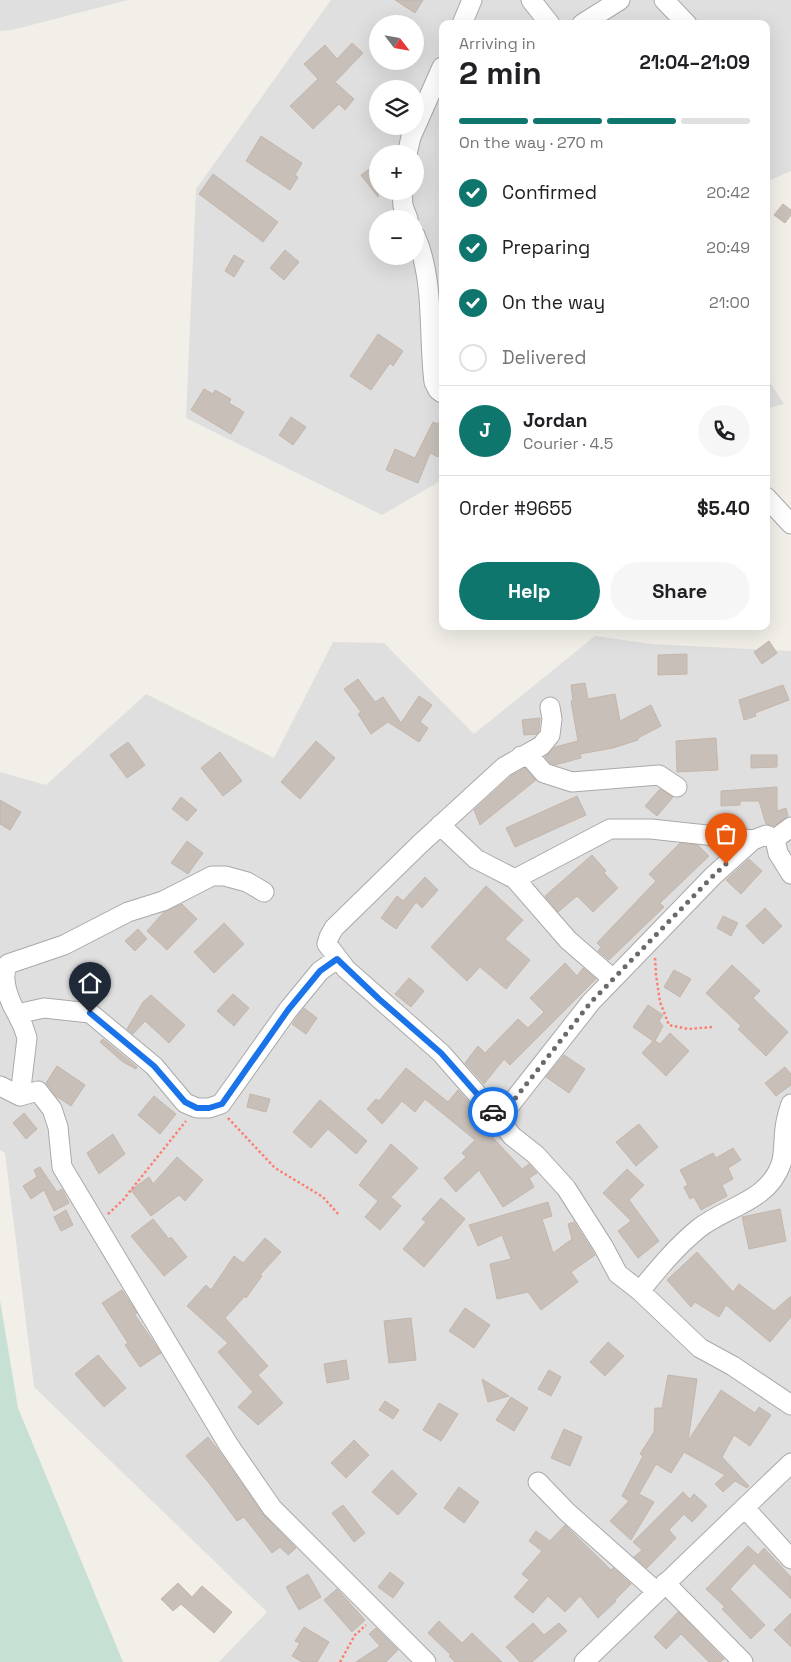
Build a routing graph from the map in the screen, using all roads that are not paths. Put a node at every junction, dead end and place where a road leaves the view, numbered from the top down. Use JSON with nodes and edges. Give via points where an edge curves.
{"nodes":[{"id":1,"x":472,"y":0,"type":"edge"},
{"id":2,"x":531,"y":0,"type":"edge"},
{"id":3,"x":620,"y":0,"type":"edge"},
{"id":4,"x":664,"y":0,"type":"edge"},
{"id":5,"x":464,"y":20,"type":"edge"},
{"id":6,"x":547,"y":20,"type":"edge"},
{"id":7,"x":588,"y":20,"type":"edge"},
{"id":8,"x":683,"y":20,"type":"edge"},
{"id":9,"x":439,"y":74,"type":"edge"},
{"id":10,"x":409,"y":145,"type":"edge"},
{"id":11,"x":424,"y":265,"type":"edge"},
{"id":12,"x":439,"y":391,"type":"edge"},
{"id":13,"x":770,"y":501,"type":"edge"},
{"id":14,"x":791,"y":524,"type":"edge"},
{"id":15,"x":550,"y":707,"type":"dead end"},
{"id":16,"x":521,"y":756,"type":"junction"},
{"id":17,"x":678,"y":787,"type":"dead end"},
{"id":18,"x":440,"y":825,"type":"junction"},
{"id":19,"x":791,"y":827,"type":"edge"},
{"id":20,"x":775,"y":839,"type":"junction"},
{"id":21,"x":753,"y":840,"type":"junction"},
{"id":22,"x":791,"y":874,"type":"edge"},
{"id":23,"x":515,"y":878,"type":"junction"},
{"id":24,"x":264,"y":892,"type":"dead end"},
{"id":25,"x":337,"y":959,"type":"junction"},
{"id":26,"x":612,"y":979,"type":"junction"},
{"id":27,"x":17,"y":1014,"type":"junction"},
{"id":28,"x":0,"y":1086,"type":"edge"},
{"id":29,"x":20,"y":1096,"type":"junction"},
{"id":30,"x":791,"y":1104,"type":"edge"},
{"id":31,"x":499,"y":1119,"type":"junction"},
{"id":32,"x":640,"y":1291,"type":"junction"},
{"id":33,"x":791,"y":1405,"type":"edge"},
{"id":34,"x":791,"y":1463,"type":"edge"},
{"id":35,"x":538,"y":1482,"type":"dead end"},
{"id":36,"x":745,"y":1508,"type":"junction"},
{"id":37,"x":791,"y":1559,"type":"edge"},
{"id":38,"x":661,"y":1587,"type":"junction"},
{"id":39,"x":426,"y":1662,"type":"edge"},
{"id":40,"x":584,"y":1662,"type":"edge"},
{"id":41,"x":743,"y":1662,"type":"edge"}],
"edges":[{"from":1,"to":5,"type":"street"},
{"from":2,"to":6,"type":"street"},
{"from":3,"to":7,"type":"street"},
{"from":4,"to":8,"type":"street"},
{"from":9,"to":10,"type":"street"},
{"from":11,"to":12,"type":"street","via":[[431,318],[434,382]]},
{"from":13,"to":14,"type":"street"},
{"from":15,"to":16,"type":"street","via":[[550,735],[541,746]]},
{"from":16,"to":17,"type":"street","via":[[531,758],[544,772],[572,782],[659,775]]},
{"from":16,"to":18,"type":"street","via":[[504,767]]},
{"from":18,"to":23,"type":"street","via":[[476,859]]},
{"from":18,"to":25,"type":"street","via":[[334,928],[327,944]]},
{"from":19,"to":20,"type":"street"},
{"from":20,"to":21,"type":"street","via":[[766,835]]},
{"from":20,"to":22,"type":"street","via":[[778,853]]},
{"from":21,"to":23,"type":"street","via":[[651,829],[610,829]]},
{"from":21,"to":26,"type":"street"},
{"from":23,"to":26,"type":"street","via":[[568,940]]},
{"from":24,"to":27,"type":"street","via":[[247,882],[212,876],[163,900],[128,912],[64,945],[8,964],[3,968],[4,986]]},
{"from":25,"to":27,"type":"street","via":[[306,987],[222,1104],[209,1108],[197,1108],[185,1102],[154,1066],[90,1013],[44,1008]]},
{"from":25,"to":31,"type":"street","via":[[441,1053]]},
{"from":26,"to":31,"type":"street"},
{"from":27,"to":29,"type":"street","via":[[27,1038]]},
{"from":28,"to":29,"type":"street"},
{"from":29,"to":39,"type":"street","via":[[38,1091],[52,1109],[58,1127],[62,1167],[228,1444],[272,1508]]},
{"from":30,"to":32,"type":"street","via":[[781,1164],[770,1184],[749,1201],[699,1228],[669,1256]]},
{"from":31,"to":32,"type":"street","via":[[512,1136],[536,1155],[566,1188],[618,1274]]},
{"from":32,"to":33,"type":"street","via":[[700,1348]]},
{"from":34,"to":36,"type":"street"},
{"from":35,"to":38,"type":"street","via":[[567,1512]]},
{"from":36,"to":37,"type":"street"},
{"from":36,"to":38,"type":"street"},
{"from":38,"to":40,"type":"street"},
{"from":38,"to":41,"type":"street"}]}
